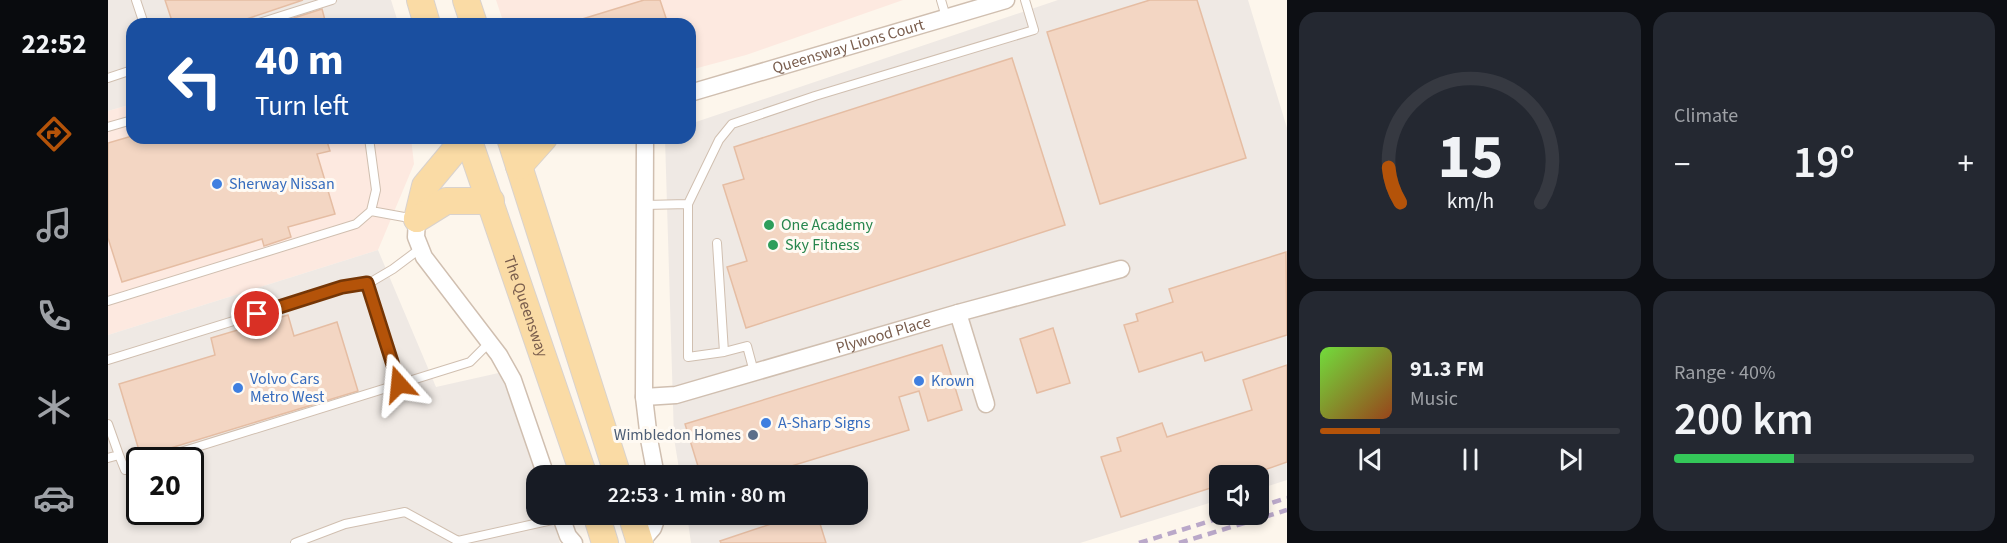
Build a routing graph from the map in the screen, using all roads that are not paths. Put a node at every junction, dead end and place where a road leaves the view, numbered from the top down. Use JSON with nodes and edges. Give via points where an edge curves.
{"nodes":[{"id":1,"x":136,"y":0,"type":"edge"},
{"id":2,"x":332,"y":0,"type":"edge"},
{"id":3,"x":420,"y":0,"type":"edge"},
{"id":4,"x":466,"y":0,"type":"edge"},
{"id":5,"x":941,"y":0,"type":"edge"},
{"id":6,"x":1006,"y":0,"type":"edge"},
{"id":7,"x":1024,"y":0,"type":"edge"},
{"id":8,"x":946,"y":17,"type":"junction"},
{"id":9,"x":142,"y":18,"type":"edge"},
{"id":10,"x":275,"y":18,"type":"edge"},
{"id":11,"x":426,"y":18,"type":"edge"},
{"id":12,"x":472,"y":18,"type":"edge"},
{"id":13,"x":126,"y":72,"type":"edge"},
{"id":14,"x":108,"y":78,"type":"edge"},
{"id":15,"x":696,"y":91,"type":"edge"},
{"id":16,"x":126,"y":122,"type":"edge"},
{"id":17,"x":108,"y":128,"type":"edge"},
{"id":18,"x":370,"y":144,"type":"edge"},
{"id":19,"x":461,"y":144,"type":"edge"},
{"id":20,"x":468,"y":144,"type":"edge"},
{"id":21,"x":512,"y":144,"type":"edge"},
{"id":22,"x":539,"y":144,"type":"edge"},
{"id":23,"x":645,"y":144,"type":"edge"},
{"id":24,"x":519,"y":166,"type":"junction"},
{"id":25,"x":490,"y":201,"type":"junction"},
{"id":26,"x":688,"y":204,"type":"junction"},
{"id":27,"x":645,"y":206,"type":"junction"},
{"id":28,"x":370,"y":211,"type":"junction"},
{"id":29,"x":417,"y":219,"type":"junction"},
{"id":30,"x":717,"y":243,"type":"dead end"},
{"id":31,"x":420,"y":248,"type":"junction"},
{"id":32,"x":1121,"y":269,"type":"dead end"},
{"id":33,"x":367,"y":283,"type":"junction"},
{"id":34,"x":108,"y":301,"type":"edge"},
{"id":35,"x":958,"y":313,"type":"junction"},
{"id":36,"x":489,"y":343,"type":"junction"},
{"id":37,"x":724,"y":352,"type":"junction"},
{"id":38,"x":108,"y":360,"type":"edge"},
{"id":39,"x":754,"y":372,"type":"junction"},
{"id":40,"x":399,"y":384,"type":"junction"},
{"id":41,"x":644,"y":397,"type":"junction"},
{"id":42,"x":986,"y":404,"type":"dead end"},
{"id":43,"x":108,"y":424,"type":"edge"},
{"id":44,"x":196,"y":447,"type":"edge"},
{"id":45,"x":119,"y":454,"type":"junction"},
{"id":46,"x":108,"y":458,"type":"edge"},
{"id":47,"x":542,"y":465,"type":"edge"},
{"id":48,"x":581,"y":465,"type":"edge"},
{"id":49,"x":615,"y":465,"type":"edge"},
{"id":50,"x":654,"y":465,"type":"edge"},
{"id":51,"x":126,"y":470,"type":"edge"},
{"id":52,"x":526,"y":524,"type":"edge"},
{"id":53,"x":564,"y":525,"type":"edge"},
{"id":54,"x":599,"y":525,"type":"edge"},
{"id":55,"x":634,"y":525,"type":"edge"},
{"id":56,"x":654,"y":525,"type":"edge"},
{"id":57,"x":295,"y":543,"type":"edge"},
{"id":58,"x":574,"y":543,"type":"edge"},
{"id":59,"x":605,"y":543,"type":"edge"},
{"id":60,"x":640,"y":543,"type":"edge"}],
"edges":[{"from":1,"to":9,"type":"lane"},
{"from":2,"to":10,"type":"lane"},
{"from":3,"to":11,"type":"main road"},
{"from":4,"to":12,"type":"main road"},
{"from":5,"to":8,"type":"lane"},
{"from":6,"to":8,"type":"street","name":"Queensway Lions Court"},
{"from":7,"to":26,"type":"lane","via":[[1034,30],[732,124],[719,140]]},
{"from":8,"to":15,"type":"street","name":"Queensway Lions Court"},
{"from":13,"to":14,"type":"lane"},
{"from":16,"to":17,"type":"lane"},
{"from":18,"to":28,"type":"lane","via":[[376,190]]},
{"from":19,"to":29,"type":"main road","via":[[425,186]]},
{"from":20,"to":25,"type":"main road","name":"The Queensway"},
{"from":21,"to":24,"type":"main road"},
{"from":22,"to":24,"type":"main road"},
{"from":23,"to":27,"type":"street"},
{"from":24,"to":49,"type":"main road"},
{"from":25,"to":29,"type":"main road","via":[[446,201]]},
{"from":25,"to":48,"type":"main road","name":"The Queensway"},
{"from":26,"to":27,"type":"lane"},
{"from":26,"to":37,"type":"lane","via":[[688,357]]},
{"from":27,"to":41,"type":"street"},
{"from":28,"to":29,"type":"lane"},
{"from":28,"to":34,"type":"lane","via":[[356,224]]},
{"from":29,"to":31,"type":"street"},
{"from":30,"to":37,"type":"lane"},
{"from":31,"to":33,"type":"lane"},
{"from":31,"to":36,"type":"street"},
{"from":32,"to":35,"type":"street","name":"Plywood Place"},
{"from":33,"to":38,"type":"lane","via":[[342,287]]},
{"from":33,"to":40,"type":"lane"},
{"from":35,"to":39,"type":"street","name":"Plywood Place"},
{"from":35,"to":42,"type":"street"},
{"from":36,"to":40,"type":"lane","via":[[470,362]]},
{"from":36,"to":47,"type":"street","via":[[513,380]]},
{"from":37,"to":39,"type":"lane","via":[[747,346]]},
{"from":39,"to":41,"type":"street","name":"Plywood Place","via":[[676,395]]},
{"from":40,"to":44,"type":"lane"},
{"from":41,"to":50,"type":"street"},
{"from":43,"to":45,"type":"lane"},
{"from":45,"to":46,"type":"lane"},
{"from":45,"to":51,"type":"lane"},
{"from":52,"to":57,"type":"lane","via":[[458,541],[405,512],[345,524]]},
{"from":53,"to":58,"type":"street"},
{"from":54,"to":59,"type":"main road"},
{"from":55,"to":60,"type":"main road"},
{"from":56,"to":60,"type":"street"}]}
